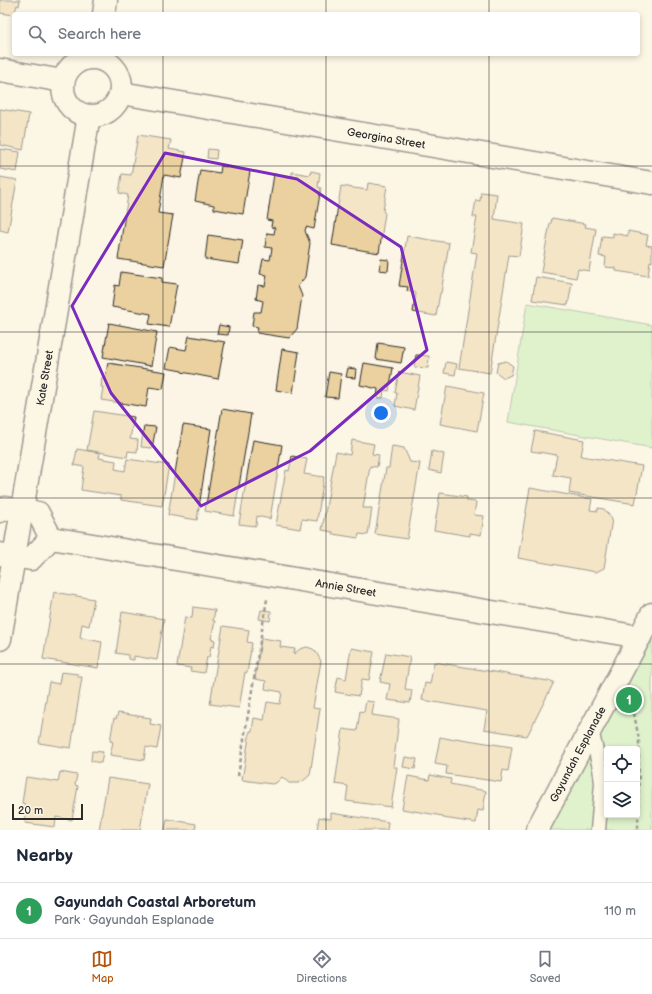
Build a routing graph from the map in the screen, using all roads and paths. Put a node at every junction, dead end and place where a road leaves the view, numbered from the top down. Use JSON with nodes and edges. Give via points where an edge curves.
{"nodes":[{"id":1,"x":106,"y":0,"type":"edge"},
{"id":2,"x":104,"y":12,"type":"edge"},
{"id":3,"x":97,"y":56,"type":"edge"},
{"id":4,"x":0,"y":70,"type":"edge"},
{"id":5,"x":63,"y":81,"type":"junction"},
{"id":6,"x":121,"y":93,"type":"junction"},
{"id":7,"x":89,"y":116,"type":"junction"},
{"id":8,"x":652,"y":182,"type":"edge"},
{"id":9,"x":0,"y":511,"type":"edge"},
{"id":10,"x":22,"y":511,"type":"junction"},
{"id":11,"x":51,"y":538,"type":"junction"},
{"id":12,"x":7,"y":555,"type":"edge"},
{"id":13,"x":267,"y":599,"type":"dead end"},
{"id":14,"x":652,"y":614,"type":"edge"},
{"id":15,"x":640,"y":637,"type":"junction"},
{"id":16,"x":0,"y":639,"type":"edge"},
{"id":17,"x":634,"y":712,"type":"dead end"},
{"id":18,"x":591,"y":730,"type":"junction"},
{"id":19,"x":238,"y":776,"type":"dead end"},
{"id":20,"x":537,"y":830,"type":"edge"},
{"id":21,"x":598,"y":830,"type":"edge"},
{"id":22,"x":638,"y":830,"type":"edge"}],
"edges":[{"from":1,"to":2,"type":"street"},
{"from":3,"to":5,"type":"street","via":[[79,60],[71,66]]},
{"from":3,"to":6,"type":"street","via":[[116,71]]},
{"from":4,"to":5,"type":"street"},
{"from":5,"to":7,"type":"street","via":[[62,91],[68,104],[79,113]]},
{"from":6,"to":7,"type":"street","via":[[118,101],[106,113]]},
{"from":6,"to":8,"type":"street","name":"Georgina Street"},
{"from":7,"to":10,"type":"street","name":"Kate Street"},
{"from":9,"to":10,"type":"street","via":[[5,508]]},
{"from":10,"to":11,"type":"street","via":[[38,513]]},
{"from":10,"to":12,"type":"street","name":"Kate Street"},
{"from":11,"to":12,"type":"street","via":[[31,559]]},
{"from":11,"to":15,"type":"street","name":"Annie Street"},
{"from":12,"to":16,"type":"street","name":"Kate Street"},
{"from":13,"to":19,"type":"path"},
{"from":14,"to":15,"type":"street","name":"Gayundah Esplanade"},
{"from":15,"to":18,"type":"street","name":"Gayundah Esplanade"},
{"from":17,"to":22,"type":"path","via":[[639,740]]},
{"from":18,"to":20,"type":"street","name":"Gayundah Esplanade"},
{"from":18,"to":21,"type":"lane","via":[[602,783]]}]}
